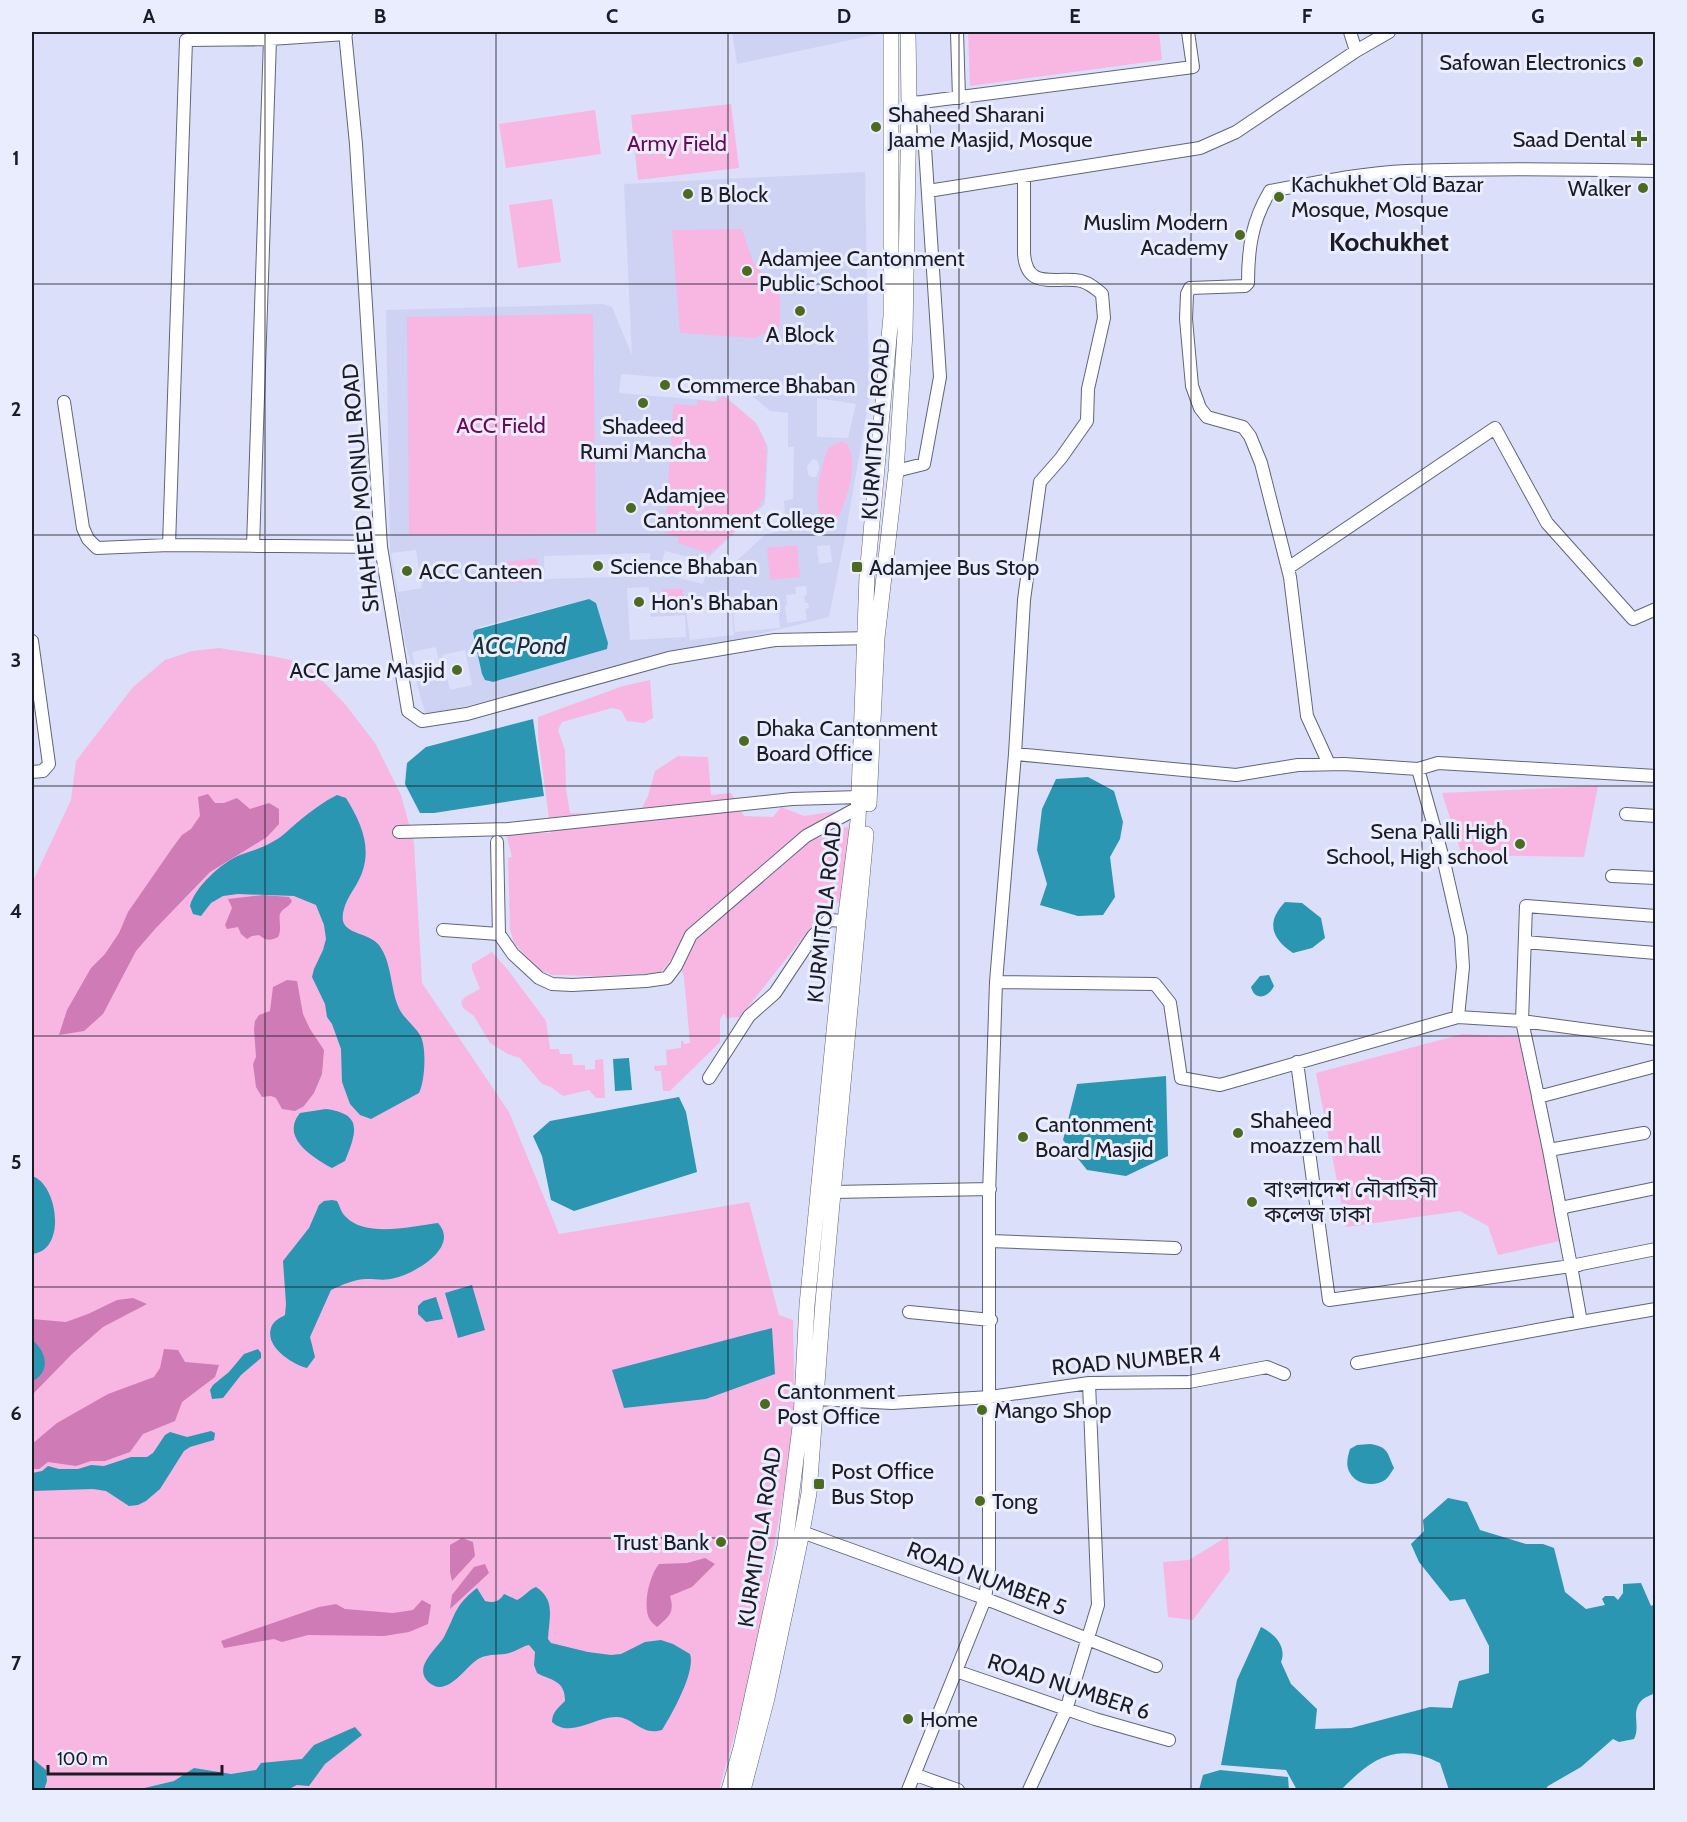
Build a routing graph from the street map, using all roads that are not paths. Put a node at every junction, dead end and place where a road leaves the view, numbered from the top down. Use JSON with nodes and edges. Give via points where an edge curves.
{"nodes":[{"id":1,"x":891,"y":32,"type":"edge"},
{"id":2,"x":908,"y":32,"type":"edge"},
{"id":3,"x":957,"y":32,"type":"edge"},
{"id":4,"x":1188,"y":32,"type":"edge"},
{"id":5,"x":1350,"y":32,"type":"edge"},
{"id":6,"x":1389,"y":32,"type":"edge"},
{"id":7,"x":345,"y":33,"type":"edge"},
{"id":8,"x":270,"y":39,"type":"junction"},
{"id":9,"x":1356,"y":51,"type":"junction"},
{"id":10,"x":959,"y":98,"type":"junction"},
{"id":11,"x":916,"y":103,"type":"junction"},
{"id":12,"x":1656,"y":171,"type":"edge"},
{"id":13,"x":1024,"y":176,"type":"junction"},
{"id":14,"x":928,"y":191,"type":"junction"},
{"id":15,"x":64,"y":402,"type":"dead end"},
{"id":16,"x":896,"y":471,"type":"junction"},
{"id":17,"x":169,"y":545,"type":"junction"},
{"id":18,"x":253,"y":546,"type":"junction"},
{"id":19,"x":381,"y":547,"type":"junction"},
{"id":20,"x":1288,"y":568,"type":"junction"},
{"id":21,"x":1656,"y":609,"type":"edge"},
{"id":22,"x":871,"y":638,"type":"junction"},
{"id":23,"x":32,"y":641,"type":"edge"},
{"id":24,"x":1015,"y":754,"type":"junction"},
{"id":25,"x":1329,"y":764,"type":"junction"},
{"id":26,"x":1418,"y":769,"type":"junction"},
{"id":27,"x":38,"y":772,"type":"edge"},
{"id":28,"x":1656,"y":776,"type":"edge"},
{"id":29,"x":862,"y":802,"type":"junction"},
{"id":30,"x":1626,"y":814,"type":"dead end"},
{"id":31,"x":1656,"y":816,"type":"edge"},
{"id":32,"x":399,"y":832,"type":"dead end"},
{"id":33,"x":497,"y":842,"type":"dead end"},
{"id":34,"x":1612,"y":876,"type":"dead end"},
{"id":35,"x":1656,"y":878,"type":"edge"},
{"id":36,"x":1656,"y":916,"type":"edge"},
{"id":37,"x":851,"y":924,"type":"junction"},
{"id":38,"x":443,"y":930,"type":"dead end"},
{"id":39,"x":500,"y":934,"type":"junction"},
{"id":40,"x":1525,"y":942,"type":"junction"},
{"id":41,"x":1656,"y":953,"type":"edge"},
{"id":42,"x":996,"y":982,"type":"junction"},
{"id":43,"x":1458,"y":1017,"type":"junction"},
{"id":44,"x":1522,"y":1021,"type":"junction"},
{"id":45,"x":1656,"y":1039,"type":"edge"},
{"id":46,"x":1297,"y":1062,"type":"junction"},
{"id":47,"x":1629,"y":1073,"type":"dead end"},
{"id":48,"x":709,"y":1078,"type":"dead end"},
{"id":49,"x":1581,"y":1086,"type":"junction"},
{"id":50,"x":1644,"y":1132,"type":"dead end"},
{"id":51,"x":1623,"y":1136,"type":"junction"},
{"id":52,"x":1656,"y":1188,"type":"edge"},
{"id":53,"x":990,"y":1189,"type":"junction"},
{"id":54,"x":833,"y":1192,"type":"junction"},
{"id":55,"x":990,"y":1241,"type":"junction"},
{"id":56,"x":1175,"y":1248,"type":"dead end"},
{"id":57,"x":1656,"y":1249,"type":"edge"},
{"id":58,"x":1571,"y":1266,"type":"junction"},
{"id":59,"x":1656,"y":1309,"type":"edge"},
{"id":60,"x":909,"y":1312,"type":"dead end"},
{"id":61,"x":991,"y":1320,"type":"junction"},
{"id":62,"x":1581,"y":1322,"type":"junction"},
{"id":63,"x":1357,"y":1363,"type":"dead end"},
{"id":64,"x":1284,"y":1374,"type":"dead end"},
{"id":65,"x":1089,"y":1383,"type":"junction"},
{"id":66,"x":990,"y":1398,"type":"junction"},
{"id":67,"x":816,"y":1399,"type":"junction"},
{"id":68,"x":802,"y":1532,"type":"junction"},
{"id":69,"x":985,"y":1599,"type":"junction"},
{"id":70,"x":1087,"y":1639,"type":"junction"},
{"id":71,"x":1156,"y":1666,"type":"dead end"},
{"id":72,"x":956,"y":1671,"type":"junction"},
{"id":73,"x":1066,"y":1710,"type":"junction"},
{"id":74,"x":1169,"y":1740,"type":"dead end"},
{"id":75,"x":916,"y":1775,"type":"junction"},
{"id":76,"x":729,"y":1791,"type":"edge"},
{"id":77,"x":743,"y":1791,"type":"edge"},
{"id":78,"x":908,"y":1791,"type":"edge"},
{"id":79,"x":958,"y":1791,"type":"edge"},
{"id":80,"x":1029,"y":1791,"type":"edge"}],
"edges":[{"from":1,"to":22,"type":"main road","name":"KURMITOLA ROAD","via":[[891,316],[867,576]]},
{"from":2,"to":11,"type":"main road","name":"KURMITOLA ROAD"},
{"from":3,"to":10,"type":"street"},
{"from":4,"to":10,"type":"street","via":[[1193,67]]},
{"from":5,"to":9,"type":"street"},
{"from":6,"to":9,"type":"street"},
{"from":7,"to":8,"type":"street"},
{"from":7,"to":19,"type":"street","name":"SHAHEED MOINUL ROAD","via":[[356,144]]},
{"from":8,"to":17,"type":"street","via":[[186,40]]},
{"from":8,"to":18,"type":"street"},
{"from":9,"to":13,"type":"street","via":[[1236,132],[1200,148]]},
{"from":10,"to":11,"type":"street"},
{"from":11,"to":14,"type":"street"},
{"from":11,"to":16,"type":"main road","name":"KURMITOLA ROAD"},
{"from":12,"to":20,"type":"street","via":[[1406,171],[1270,191],[1259,208],[1248,249],[1248,283],[1190,288],[1186,319],[1192,386],[1200,408],[1207,417],[1243,427],[1250,436],[1261,463]]},
{"from":13,"to":14,"type":"street"},
{"from":13,"to":24,"type":"street","via":[[1024,254],[1029,273],[1035,278],[1091,285],[1102,294],[1104,318],[1088,389],[1087,421],[1040,482],[1024,600]]},
{"from":14,"to":16,"type":"street","via":[[940,377],[924,464]]},
{"from":15,"to":17,"type":"street","via":[[83,528],[88,539],[97,548]]},
{"from":16,"to":22,"type":"main road","name":"KURMITOLA ROAD"},
{"from":17,"to":18,"type":"street"},
{"from":18,"to":19,"type":"street"},
{"from":19,"to":22,"type":"street","name":"SHAHEED MOINUL ROAD","via":[[406,705],[413,717],[422,720],[467,714],[669,658],[776,640]]},
{"from":20,"to":21,"type":"street","via":[[1495,428],[1547,523],[1563,541],[1633,619]]},
{"from":20,"to":25,"type":"street","via":[[1307,716]]},
{"from":22,"to":29,"type":"main road","name":"KURMITOLA ROAD"},
{"from":23,"to":27,"type":"street","via":[[48,764],[47,769]]},
{"from":24,"to":25,"type":"street","via":[[1236,775]]},
{"from":24,"to":42,"type":"street"},
{"from":25,"to":26,"type":"street"},
{"from":26,"to":28,"type":"street","via":[[1438,763]]},
{"from":26,"to":43,"type":"street","via":[[1461,937],[1463,967]]},
{"from":29,"to":32,"type":"street","via":[[792,799],[508,829]]},
{"from":29,"to":37,"type":"main road","name":"KURMITOLA ROAD"},
{"from":29,"to":39,"type":"street","via":[[806,836],[691,935],[667,978],[552,984],[539,978],[513,954]]},
{"from":30,"to":31,"type":"street"},
{"from":33,"to":39,"type":"street"},
{"from":34,"to":35,"type":"street"},
{"from":36,"to":40,"type":"street","via":[[1526,906]]},
{"from":37,"to":48,"type":"street","via":[[829,920],[813,936],[775,993],[749,1016]]},
{"from":37,"to":54,"type":"main road","name":"KURMITOLA ROAD"},
{"from":37,"to":76,"type":"main road","name":"KURMITOLA ROAD","via":[[807,1305],[801,1419],[785,1545]]},
{"from":38,"to":39,"type":"street"},
{"from":40,"to":41,"type":"street"},
{"from":40,"to":44,"type":"street"},
{"from":42,"to":46,"type":"street","via":[[1155,984],[1170,1003],[1181,1078],[1220,1085]]},
{"from":42,"to":53,"type":"street"},
{"from":43,"to":44,"type":"street"},
{"from":43,"to":46,"type":"street"},
{"from":44,"to":45,"type":"street"},
{"from":44,"to":49,"type":"street","via":[[1538,1096]]},
{"from":46,"to":58,"type":"street","via":[[1329,1300]]},
{"from":47,"to":49,"type":"street"},
{"from":49,"to":51,"type":"street","via":[[1538,1097],[1549,1150]]},
{"from":50,"to":51,"type":"street"},
{"from":51,"to":52,"type":"street","via":[[1549,1150],[1560,1208]]},
{"from":52,"to":58,"type":"street","via":[[1560,1209]]},
{"from":53,"to":54,"type":"street"},
{"from":53,"to":55,"type":"street"},
{"from":54,"to":67,"type":"main road","name":"KURMITOLA ROAD"},
{"from":55,"to":56,"type":"street"},
{"from":55,"to":61,"type":"street"},
{"from":57,"to":58,"type":"street"},
{"from":57,"to":62,"type":"street","via":[[1571,1266]]},
{"from":59,"to":62,"type":"street"},
{"from":60,"to":61,"type":"street"},
{"from":61,"to":66,"type":"street"},
{"from":62,"to":63,"type":"street"},
{"from":64,"to":65,"type":"street","name":"ROAD NUMBER 4","via":[[1267,1367],[1189,1382]]},
{"from":65,"to":66,"type":"street","name":"ROAD NUMBER 4"},
{"from":65,"to":70,"type":"street","via":[[1098,1605]]},
{"from":66,"to":67,"type":"street","name":"ROAD NUMBER 4","via":[[892,1403]]},
{"from":66,"to":69,"type":"street","via":[[989,1569]]},
{"from":67,"to":68,"type":"main road","name":"KURMITOLA ROAD"},
{"from":68,"to":69,"type":"street","name":"ROAD NUMBER 5"},
{"from":68,"to":77,"type":"main road","name":"KURMITOLA ROAD"},
{"from":69,"to":70,"type":"street","name":"ROAD NUMBER 5"},
{"from":69,"to":72,"type":"street"},
{"from":70,"to":71,"type":"street","name":"ROAD NUMBER 5"},
{"from":70,"to":73,"type":"street"},
{"from":72,"to":73,"type":"street","name":"ROAD NUMBER 6"},
{"from":72,"to":75,"type":"street"},
{"from":73,"to":74,"type":"street","name":"ROAD NUMBER 6"},
{"from":73,"to":80,"type":"street"},
{"from":75,"to":78,"type":"street"},
{"from":75,"to":79,"type":"street"}]}
